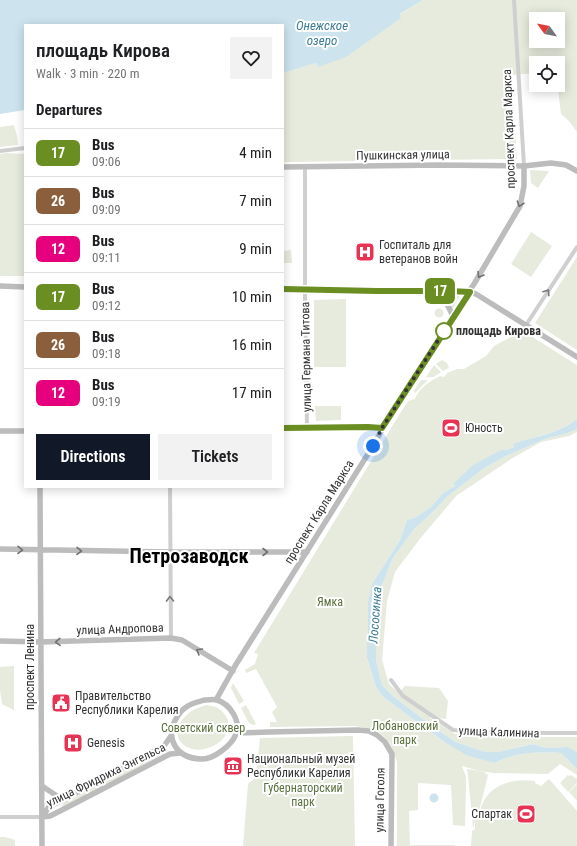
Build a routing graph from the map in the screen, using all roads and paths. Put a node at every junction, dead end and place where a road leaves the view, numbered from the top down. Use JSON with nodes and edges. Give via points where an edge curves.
{"nodes":[{"id":1,"x":514,"y":0,"type":"edge"},
{"id":2,"x":24,"y":148,"type":"edge"},
{"id":3,"x":0,"y":151,"type":"edge"},
{"id":4,"x":524,"y":166,"type":"junction"},
{"id":5,"x":284,"y":167,"type":"edge"},
{"id":6,"x":305,"y":167,"type":"junction"},
{"id":7,"x":577,"y":171,"type":"edge"},
{"id":8,"x":577,"y":247,"type":"edge"},
{"id":9,"x":0,"y":286,"type":"edge"},
{"id":10,"x":24,"y":287,"type":"edge"},
{"id":11,"x":284,"y":289,"type":"edge"},
{"id":12,"x":305,"y":290,"type":"junction"},
{"id":13,"x":433,"y":291,"type":"junction"},
{"id":14,"x":470,"y":292,"type":"junction"},
{"id":15,"x":453,"y":316,"type":"junction"},
{"id":16,"x":526,"y":325,"type":"junction"},
{"id":17,"x":577,"y":357,"type":"edge"},
{"id":18,"x":284,"y":428,"type":"edge"},
{"id":19,"x":307,"y":428,"type":"junction"},
{"id":20,"x":382,"y":428,"type":"junction"},
{"id":21,"x":0,"y":431,"type":"edge"},
{"id":22,"x":24,"y":431,"type":"edge"},
{"id":23,"x":40,"y":488,"type":"edge"},
{"id":24,"x":170,"y":488,"type":"edge"},
{"id":25,"x":0,"y":549,"type":"edge"},
{"id":26,"x":40,"y":550,"type":"junction"},
{"id":27,"x":170,"y":552,"type":"junction"},
{"id":28,"x":308,"y":552,"type":"junction"},
{"id":29,"x":171,"y":638,"type":"junction"},
{"id":30,"x":0,"y":641,"type":"edge"},
{"id":31,"x":40,"y":642,"type":"junction"},
{"id":32,"x":233,"y":671,"type":"junction"},
{"id":33,"x":391,"y":680,"type":"dead end"},
{"id":34,"x":216,"y":700,"type":"junction"},
{"id":35,"x":237,"y":734,"type":"junction"},
{"id":36,"x":577,"y":734,"type":"edge"},
{"id":37,"x":172,"y":736,"type":"junction"},
{"id":38,"x":180,"y":753,"type":"junction"},
{"id":39,"x":42,"y":786,"type":"junction"},
{"id":40,"x":65,"y":799,"type":"junction"},
{"id":41,"x":58,"y":802,"type":"junction"},
{"id":42,"x":62,"y":810,"type":"junction"},
{"id":43,"x":0,"y":817,"type":"edge"},
{"id":44,"x":42,"y":817,"type":"junction"},
{"id":45,"x":42,"y":846,"type":"edge"},
{"id":46,"x":391,"y":846,"type":"edge"}],
"edges":[{"from":1,"to":4,"type":"street","name":"проспект Карла Маркса"},
{"from":2,"to":3,"type":"street"},
{"from":4,"to":6,"type":"main road","name":"Пушкинская улица"},
{"from":4,"to":7,"type":"main road","name":"Пушкинская улица","via":[[551,162],[566,165]]},
{"from":4,"to":14,"type":"main road","name":"проспект Карла Маркса","one_way":true,"via":[[520,206]]},
{"from":5,"to":6,"type":"main road","name":"Пушкинская улица"},
{"from":6,"to":12,"type":"street","name":"улица Германа Титова"},
{"from":16,"to":8,"type":"street","one_way":true},
{"from":9,"to":10,"type":"main road"},
{"from":11,"to":12,"type":"main road"},
{"from":12,"to":13,"type":"main road"},
{"from":12,"to":19,"type":"street","name":"улица Германа Титова"},
{"from":13,"to":14,"type":"main road"},
{"from":13,"to":15,"type":"main road","via":[[447,304]]},
{"from":14,"to":15,"type":"main road","name":"проспект Карла Маркса"},
{"from":14,"to":16,"type":"main road"},
{"from":15,"to":20,"type":"main road","name":"проспект Карла Маркса"},
{"from":16,"to":17,"type":"main road"},
{"from":18,"to":19,"type":"main road"},
{"from":19,"to":20,"type":"main road"},
{"from":20,"to":28,"type":"main road","name":"проспект Карла Маркса"},
{"from":21,"to":22,"type":"main road"},
{"from":23,"to":26,"type":"main road","name":"проспект Ленина"},
{"from":24,"to":27,"type":"street"},
{"from":25,"to":26,"type":"main road","one_way":true},
{"from":26,"to":27,"type":"main road","one_way":true},
{"from":26,"to":31,"type":"main road","name":"проспект Ленина"},
{"from":27,"to":28,"type":"main road","one_way":true},
{"from":29,"to":27,"type":"street","one_way":true},
{"from":28,"to":32,"type":"main road","name":"проспект Карла Маркса"},
{"from":29,"to":31,"type":"main road","name":"улица Андропова","one_way":true},
{"from":32,"to":29,"type":"main road","name":"улица Андропова","one_way":true,"via":[[182,640]]},
{"from":30,"to":31,"type":"main road","name":"улица Андропова"},
{"from":31,"to":39,"type":"main road","name":"проспект Ленина"},
{"from":32,"to":34,"type":"main road","name":"проспект Карла Маркса"},
{"from":33,"to":36,"type":"street","name":"улица Калинина","via":[[403,696],[452,730]]},
{"from":34,"to":35,"type":"main road","via":[[225,704],[233,713],[238,726]]},
{"from":34,"to":37,"type":"main road","via":[[194,702],[184,708],[175,721]]},
{"from":35,"to":38,"type":"main road","via":[[224,749],[210,758],[193,758]]},
{"from":35,"to":46,"type":"main road","name":"улица Гоголя","via":[[358,730],[369,731],[385,742],[392,754]]},
{"from":37,"to":38,"type":"main road"},
{"from":37,"to":40,"type":"main road","name":"улица Фридриха Энгельса","via":[[164,746]]},
{"from":38,"to":42,"type":"main road","name":"улица Фридриха Энгельса","via":[[170,754]]},
{"from":39,"to":40,"type":"main road"},
{"from":39,"to":44,"type":"main road","name":"проспект Ленина"},
{"from":40,"to":41,"type":"main road","name":"улица Фридриха Энгельса"},
{"from":41,"to":42,"type":"main road"},
{"from":41,"to":44,"type":"main road","name":"улица Фридриха Энгельса","via":[[49,807]]},
{"from":42,"to":44,"type":"main road","name":"улица Фридриха Энгельса"},
{"from":43,"to":44,"type":"street","name":"улица Фридриха Энгельса"},
{"from":44,"to":45,"type":"main road","name":"проспект Ленина"}]}
